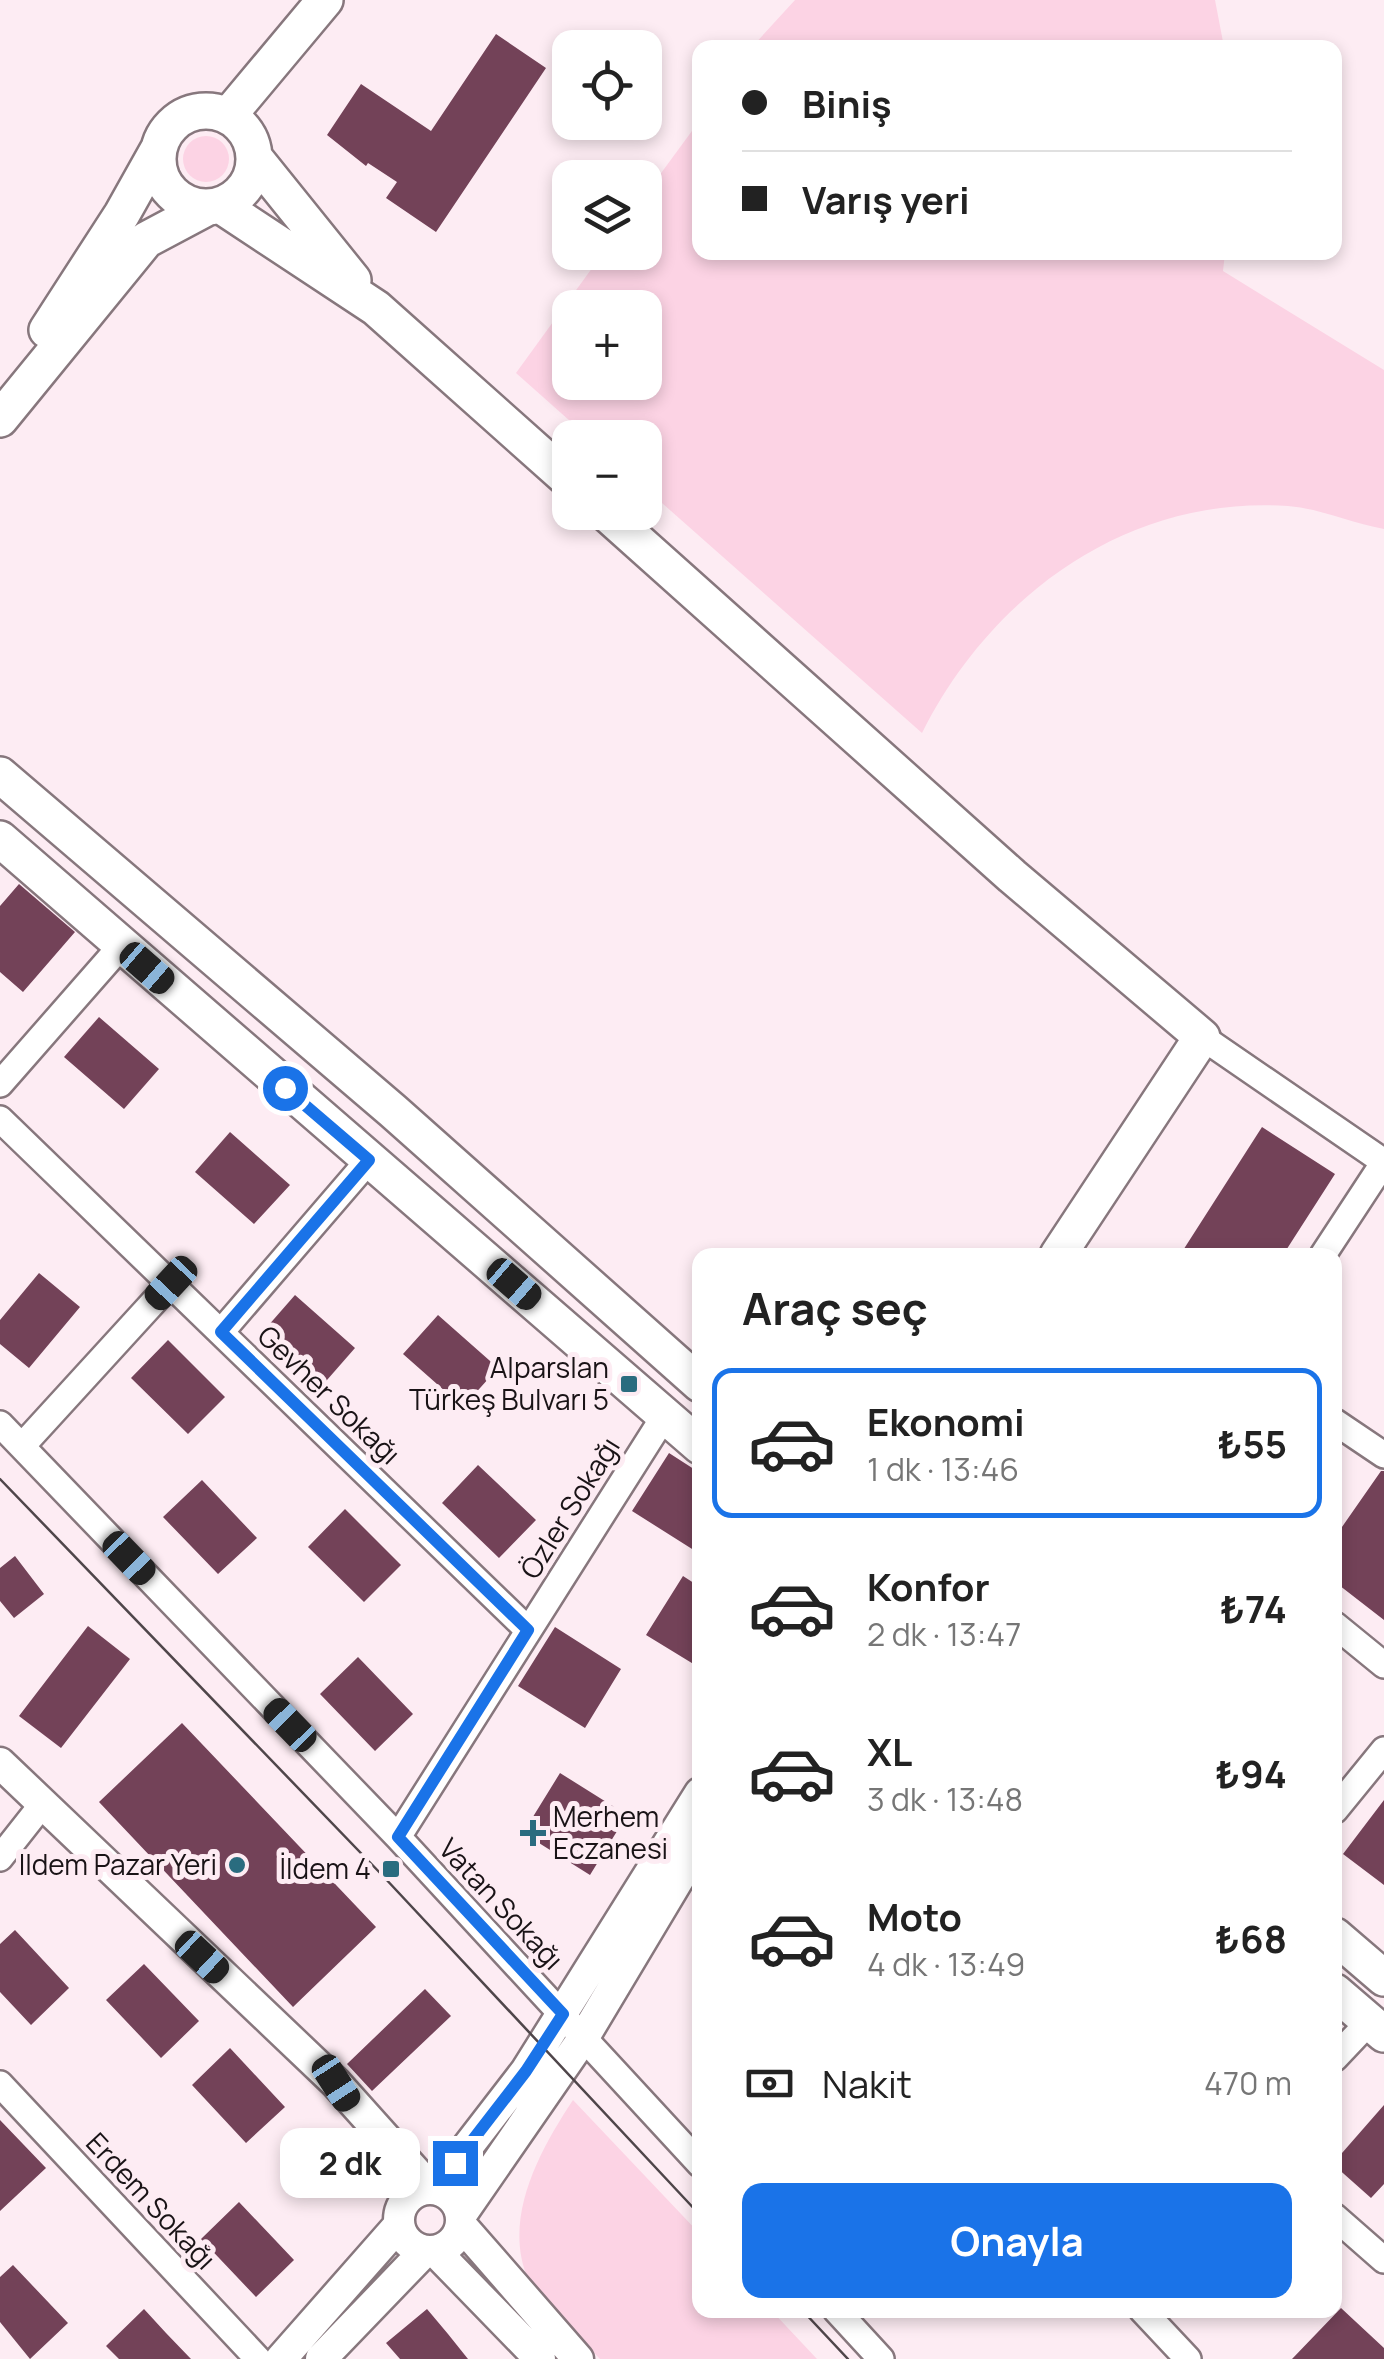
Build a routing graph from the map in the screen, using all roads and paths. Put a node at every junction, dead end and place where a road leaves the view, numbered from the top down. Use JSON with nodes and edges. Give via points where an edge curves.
{"nodes":[{"id":1,"x":325,"y":0,"type":"edge"},
{"id":2,"x":228,"y":116,"type":"junction"},
{"id":3,"x":159,"y":148,"type":"junction"},
{"id":4,"x":254,"y":157,"type":"junction"},
{"id":5,"x":214,"y":206,"type":"junction"},
{"id":6,"x":376,"y":308,"type":"junction"},
{"id":7,"x":0,"y":394,"type":"edge"},
{"id":8,"x":0,"y":419,"type":"edge"},
{"id":9,"x":552,"y":465,"type":"edge"},
{"id":10,"x":625,"y":530,"type":"edge"},
{"id":11,"x":0,"y":775,"type":"edge"},
{"id":12,"x":0,"y":838,"type":"edge"},
{"id":13,"x":121,"y":946,"type":"junction"},
{"id":14,"x":1202,"y":1037,"type":"junction"},
{"id":15,"x":0,"y":1084,"type":"edge"},
{"id":16,"x":0,"y":1119,"type":"edge"},
{"id":17,"x":369,"y":1160,"type":"junction"},
{"id":18,"x":1063,"y":1248,"type":"edge"},
{"id":19,"x":1328,"y":1248,"type":"edge"},
{"id":20,"x":171,"y":1283,"type":"junction"},
{"id":21,"x":221,"y":1332,"type":"junction"},
{"id":22,"x":692,"y":1377,"type":"edge"},
{"id":23,"x":664,"y":1414,"type":"junction"},
{"id":24,"x":0,"y":1424,"type":"edge"},
{"id":25,"x":1342,"y":1427,"type":"edge"},
{"id":26,"x":692,"y":1439,"type":"edge"},
{"id":27,"x":22,"y":1446,"type":"junction"},
{"id":28,"x":1384,"y":1455,"type":"edge"},
{"id":29,"x":528,"y":1630,"type":"junction"},
{"id":30,"x":1342,"y":1630,"type":"edge"},
{"id":31,"x":1384,"y":1665,"type":"edge"},
{"id":32,"x":1384,"y":1750,"type":"edge"},
{"id":33,"x":0,"y":1763,"type":"edge"},
{"id":34,"x":1342,"y":1801,"type":"edge"},
{"id":35,"x":41,"y":1806,"type":"junction"},
{"id":36,"x":692,"y":1807,"type":"edge"},
{"id":37,"x":398,"y":1837,"type":"junction"},
{"id":38,"x":692,"y":1857,"type":"edge"},
{"id":39,"x":0,"y":1858,"type":"edge"},
{"id":40,"x":1342,"y":1942,"type":"edge"},
{"id":41,"x":1384,"y":1978,"type":"edge"},
{"id":42,"x":1342,"y":1998,"type":"edge"},
{"id":43,"x":563,"y":2014,"type":"junction"},
{"id":44,"x":1377,"y":2028,"type":"edge"},
{"id":45,"x":584,"y":2037,"type":"junction"},
{"id":46,"x":1342,"y":2053,"type":"edge"},
{"id":47,"x":336,"y":2083,"type":"junction"},
{"id":48,"x":0,"y":2084,"type":"edge"},
{"id":49,"x":692,"y":2155,"type":"edge"},
{"id":50,"x":433,"y":2189,"type":"junction"},
{"id":51,"x":399,"y":2220,"type":"junction"},
{"id":52,"x":461,"y":2220,"type":"junction"},
{"id":53,"x":1342,"y":2224,"type":"edge"},
{"id":54,"x":430,"y":2251,"type":"junction"},
{"id":55,"x":1384,"y":2260,"type":"edge"},
{"id":56,"x":852,"y":2318,"type":"edge"},
{"id":57,"x":1150,"y":2318,"type":"edge"},
{"id":58,"x":258,"y":2359,"type":"edge"},
{"id":59,"x":282,"y":2359,"type":"edge"},
{"id":60,"x":321,"y":2359,"type":"edge"},
{"id":61,"x":540,"y":2359,"type":"edge"},
{"id":62,"x":578,"y":2359,"type":"edge"},
{"id":63,"x":881,"y":2359,"type":"edge"},
{"id":64,"x":1188,"y":2359,"type":"edge"}],
"edges":[{"from":1,"to":2,"type":"main road"},
{"from":2,"to":3,"type":"main road","via":[[192,113],[170,126]]},
{"from":2,"to":4,"type":"main road","via":[[246,133]]},
{"from":3,"to":5,"type":"main road","via":[[160,173],[173,194]]},
{"from":3,"to":7,"type":"main road"},
{"from":4,"to":5,"type":"main road","via":[[241,192]]},
{"from":4,"to":6,"type":"main road"},
{"from":5,"to":6,"type":"main road"},
{"from":5,"to":8,"type":"main road","via":[[146,240]]},
{"from":6,"to":9,"type":"main road"},
{"from":10,"to":14,"type":"main road"},
{"from":11,"to":22,"type":"main road","via":[[393,1110]]},
{"from":12,"to":13,"type":"main road"},
{"from":13,"to":15,"type":"street"},
{"from":13,"to":17,"type":"main road"},
{"from":14,"to":18,"type":"main road"},
{"from":14,"to":19,"type":"street","via":[[1384,1162]]},
{"from":16,"to":20,"type":"street","name":"Gevher Sokağı"},
{"from":17,"to":21,"type":"street"},
{"from":17,"to":23,"type":"main road"},
{"from":20,"to":21,"type":"street","name":"Gevher Sokağı"},
{"from":20,"to":27,"type":"street"},
{"from":21,"to":29,"type":"street","name":"Gevher Sokağı"},
{"from":23,"to":26,"type":"main road"},
{"from":23,"to":29,"type":"street","name":"Özler Sokağı"},
{"from":24,"to":27,"type":"street","name":"Vatan Sokağı"},
{"from":25,"to":28,"type":"street"},
{"from":27,"to":37,"type":"street","name":"Vatan Sokağı"},
{"from":29,"to":37,"type":"street","name":"Özler Sokağı"},
{"from":30,"to":31,"type":"street"},
{"from":32,"to":34,"type":"street"},
{"from":33,"to":35,"type":"street"},
{"from":35,"to":39,"type":"street"},
{"from":35,"to":47,"type":"street"},
{"from":36,"to":43,"type":"street"},
{"from":37,"to":43,"type":"street","name":"Vatan Sokağı"},
{"from":38,"to":45,"type":"street"},
{"from":40,"to":41,"type":"main road"},
{"from":42,"to":44,"type":"main road"},
{"from":43,"to":45,"type":"street","name":"Vatan Sokağı"},
{"from":43,"to":50,"type":"street"},
{"from":44,"to":46,"type":"street"},
{"from":45,"to":49,"type":"street","name":"Vatan Sokağı"},
{"from":45,"to":52,"type":"street"},
{"from":47,"to":50,"type":"street"},
{"from":47,"to":51,"type":"street","via":[[379,2148]]},
{"from":48,"to":58,"type":"street","name":"Erdem Sokağı"},
{"from":50,"to":51,"type":"street","via":[[408,2198]]},
{"from":50,"to":52,"type":"street","via":[[452,2198]]},
{"from":51,"to":54,"type":"street","via":[[408,2242]]},
{"from":51,"to":59,"type":"street"},
{"from":52,"to":54,"type":"street","via":[[453,2242]]},
{"from":52,"to":62,"type":"street"},
{"from":53,"to":55,"type":"street"},
{"from":54,"to":60,"type":"street"},
{"from":54,"to":61,"type":"street"},
{"from":56,"to":63,"type":"street"},
{"from":57,"to":64,"type":"street"}]}
